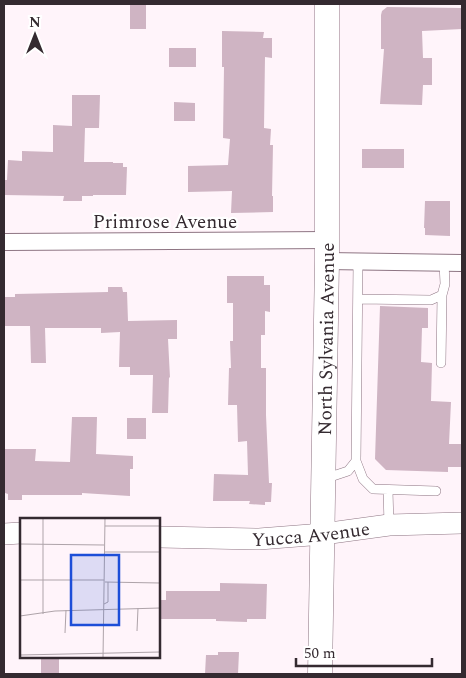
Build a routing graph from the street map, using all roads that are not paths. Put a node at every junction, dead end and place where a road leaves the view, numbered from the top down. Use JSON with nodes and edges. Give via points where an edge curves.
{"nodes":[{"id":1,"x":327,"y":4,"type":"edge"},
{"id":2,"x":4,"y":242,"type":"edge"},
{"id":3,"x":326,"y":250,"type":"junction"},
{"id":4,"x":358,"y":262,"type":"junction"},
{"id":5,"x":444,"y":263,"type":"junction"},
{"id":6,"x":462,"y":263,"type":"edge"},
{"id":7,"x":442,"y":295,"type":"junction"},
{"id":8,"x":358,"y":299,"type":"junction"},
{"id":9,"x":441,"y":363,"type":"dead end"},
{"id":10,"x":356,"y":460,"type":"junction"},
{"id":11,"x":324,"y":479,"type":"junction"},
{"id":12,"x":388,"y":490,"type":"junction"},
{"id":13,"x":436,"y":491,"type":"dead end"},
{"id":14,"x":462,"y":523,"type":"edge"},
{"id":15,"x":388,"y":525,"type":"junction"},
{"id":16,"x":20,"y":533,"type":"edge"},
{"id":17,"x":4,"y":534,"type":"edge"},
{"id":18,"x":323,"y":534,"type":"junction"},
{"id":19,"x":160,"y":537,"type":"edge"},
{"id":20,"x":320,"y":674,"type":"edge"}],
"edges":[{"from":1,"to":3,"type":"main road","name":"North Sylvania Avenue"},
{"from":2,"to":3,"type":"street","name":"Primrose Avenue"},
{"from":3,"to":4,"type":"street","name":"Primrose Avenue"},
{"from":3,"to":11,"type":"main road","name":"North Sylvania Avenue"},
{"from":4,"to":5,"type":"street","name":"Primrose Avenue"},
{"from":4,"to":8,"type":"lane"},
{"from":5,"to":6,"type":"street","name":"Primrose Avenue"},
{"from":5,"to":7,"type":"lane"},
{"from":7,"to":8,"type":"lane","via":[[431,300]]},
{"from":7,"to":9,"type":"lane"},
{"from":8,"to":10,"type":"lane"},
{"from":10,"to":11,"type":"lane","via":[[348,471]]},
{"from":10,"to":12,"type":"lane","via":[[363,479],[373,490]]},
{"from":11,"to":18,"type":"main road","name":"North Sylvania Avenue"},
{"from":12,"to":13,"type":"lane"},
{"from":12,"to":15,"type":"lane"},
{"from":14,"to":15,"type":"street","name":"Yucca Avenue"},
{"from":15,"to":18,"type":"street","name":"Yucca Avenue"},
{"from":16,"to":17,"type":"street"},
{"from":18,"to":19,"type":"street","name":"Yucca Avenue","via":[[259,539]]},
{"from":18,"to":20,"type":"main road","name":"North Sylvania Avenue"}]}
